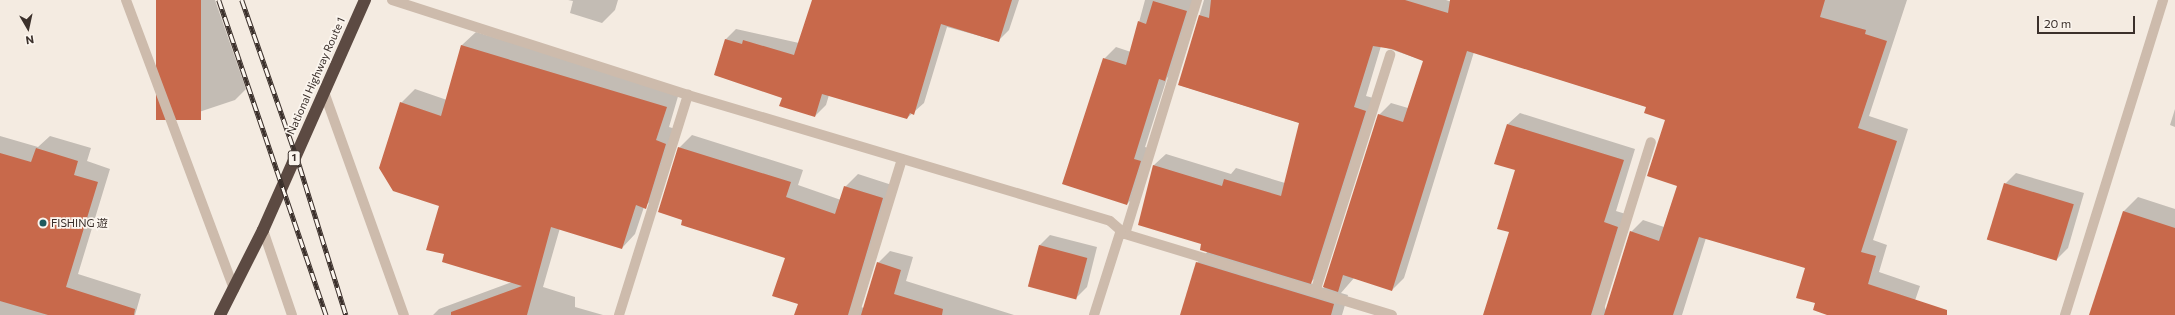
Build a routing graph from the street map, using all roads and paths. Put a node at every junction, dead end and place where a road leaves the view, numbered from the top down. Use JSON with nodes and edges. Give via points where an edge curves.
{"nodes":[{"id":1,"x":126,"y":0,"type":"edge"},
{"id":2,"x":365,"y":0,"type":"edge"},
{"id":3,"x":392,"y":0,"type":"edge"},
{"id":4,"x":1197,"y":0,"type":"edge"},
{"id":5,"x":2163,"y":0,"type":"edge"},
{"id":6,"x":1390,"y":55,"type":"dead end"},
{"id":7,"x":324,"y":92,"type":"junction"},
{"id":8,"x":688,"y":95,"type":"junction"},
{"id":9,"x":1651,"y":142,"type":"dead end"},
{"id":10,"x":902,"y":159,"type":"junction"},
{"id":11,"x":263,"y":230,"type":"junction"},
{"id":12,"x":1123,"y":232,"type":"junction"},
{"id":13,"x":234,"y":289,"type":"junction"},
{"id":14,"x":1315,"y":292,"type":"junction"},
{"id":15,"x":220,"y":315,"type":"edge"},
{"id":16,"x":292,"y":315,"type":"edge"},
{"id":17,"x":404,"y":315,"type":"edge"},
{"id":18,"x":619,"y":315,"type":"edge"},
{"id":19,"x":854,"y":315,"type":"edge"},
{"id":20,"x":1094,"y":315,"type":"edge"},
{"id":21,"x":1391,"y":315,"type":"edge"},
{"id":22,"x":1597,"y":315,"type":"edge"},
{"id":23,"x":2066,"y":315,"type":"edge"}],
"edges":[{"from":1,"to":13,"type":"street"},
{"from":2,"to":7,"type":"highway","name":"National Highway Route 1","number":"1"},
{"from":3,"to":8,"type":"street"},
{"from":4,"to":12,"type":"street"},
{"from":5,"to":23,"type":"street"},
{"from":6,"to":14,"type":"street"},
{"from":7,"to":11,"type":"highway","name":"National Highway Route 1","number":"1"},
{"from":7,"to":17,"type":"street"},
{"from":8,"to":10,"type":"street"},
{"from":8,"to":18,"type":"street"},
{"from":9,"to":22,"type":"street"},
{"from":10,"to":12,"type":"street","via":[[1110,221]]},
{"from":10,"to":19,"type":"street"},
{"from":11,"to":13,"type":"highway","name":"National Highway Route 1","number":"1"},
{"from":11,"to":16,"type":"street"},
{"from":12,"to":14,"type":"street"},
{"from":12,"to":20,"type":"street"},
{"from":13,"to":15,"type":"highway","name":"National Highway Route 1","number":"1"},
{"from":14,"to":21,"type":"street"}]}
